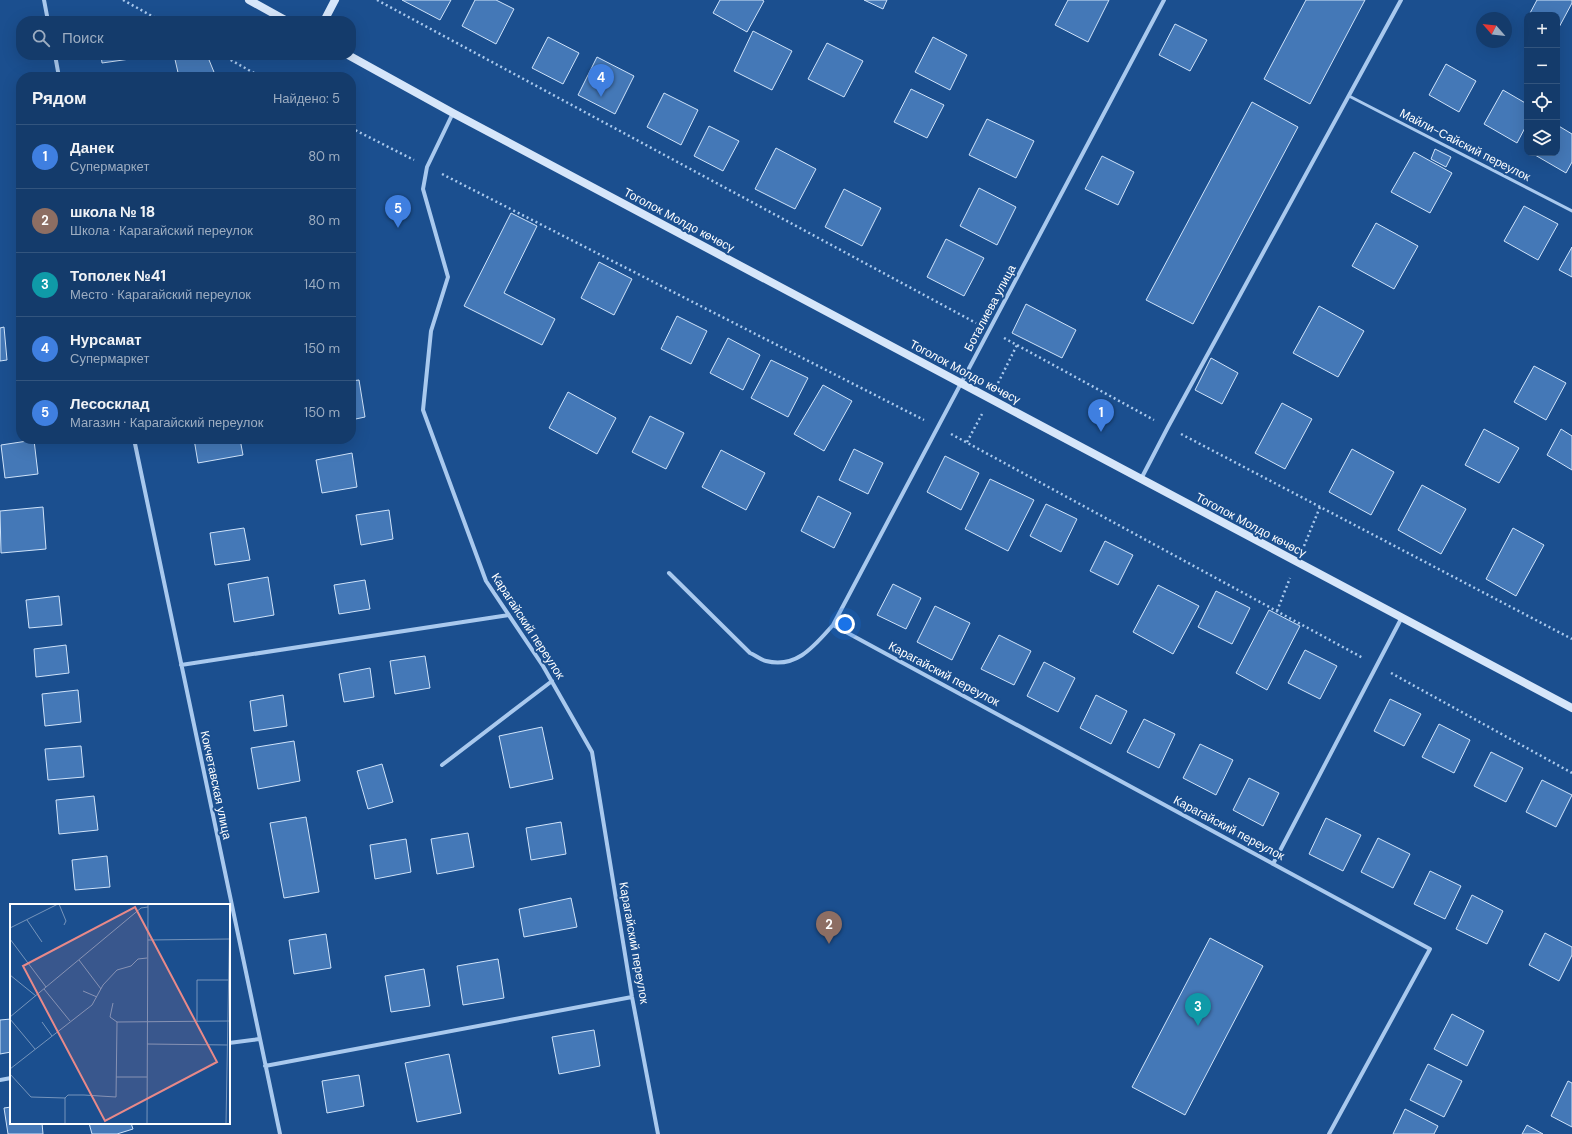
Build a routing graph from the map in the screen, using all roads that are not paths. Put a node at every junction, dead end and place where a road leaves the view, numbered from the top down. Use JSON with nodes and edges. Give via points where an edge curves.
{"nodes":[{"id":1,"x":44,"y":0,"type":"edge"},
{"id":2,"x":249,"y":0,"type":"edge"},
{"id":3,"x":335,"y":0,"type":"edge"},
{"id":4,"x":1164,"y":0,"type":"edge"},
{"id":5,"x":1401,"y":0,"type":"edge"},
{"id":6,"x":47,"y":16,"type":"edge"},
{"id":7,"x":278,"y":16,"type":"edge"},
{"id":8,"x":327,"y":16,"type":"edge"},
{"id":9,"x":356,"y":59,"type":"edge"},
{"id":10,"x":56,"y":60,"type":"edge"},
{"id":11,"x":59,"y":72,"type":"edge"},
{"id":12,"x":1349,"y":96,"type":"junction"},
{"id":13,"x":453,"y":113,"type":"junction"},
{"id":14,"x":1572,"y":211,"type":"edge"},
{"id":15,"x":961,"y":383,"type":"junction"},
{"id":16,"x":135,"y":444,"type":"edge"},
{"id":17,"x":1141,"y":480,"type":"junction"},
{"id":18,"x":669,"y":573,"type":"dead end"},
{"id":19,"x":509,"y":615,"type":"junction"},
{"id":20,"x":1401,"y":619,"type":"junction"},
{"id":21,"x":833,"y":625,"type":"junction"},
{"id":22,"x":181,"y":665,"type":"junction"},
{"id":23,"x":552,"y":681,"type":"junction"},
{"id":24,"x":1572,"y":708,"type":"edge"},
{"id":25,"x":442,"y":765,"type":"dead end"},
{"id":26,"x":1273,"y":864,"type":"junction"},
{"id":27,"x":632,"y":997,"type":"junction"},
{"id":28,"x":259,"y":1039,"type":"junction"},
{"id":29,"x":230,"y":1043,"type":"edge"},
{"id":30,"x":265,"y":1066,"type":"junction"},
{"id":31,"x":10,"y":1078,"type":"edge"},
{"id":32,"x":0,"y":1080,"type":"edge"},
{"id":33,"x":280,"y":1134,"type":"edge"},
{"id":34,"x":658,"y":1134,"type":"edge"},
{"id":35,"x":1330,"y":1134,"type":"edge"}],
"edges":[{"from":1,"to":6,"type":"street"},
{"from":2,"to":7,"type":"main road"},
{"from":3,"to":8,"type":"main road"},
{"from":4,"to":15,"type":"street","name":"Боталиева улица"},
{"from":5,"to":12,"type":"street"},
{"from":9,"to":13,"type":"main road","name":"Тоголок Молдо көчөсү"},
{"from":10,"to":11,"type":"street"},
{"from":12,"to":14,"type":"lane","name":"Майли-Сайский переулок"},
{"from":12,"to":17,"type":"street"},
{"from":13,"to":15,"type":"main road","name":"Тоголок Молдо көчөсү"},
{"from":13,"to":19,"type":"street","name":"Карагайский переулок","via":[[427,167],[423,189],[448,276],[431,331],[423,410],[486,581]]},
{"from":15,"to":17,"type":"main road","name":"Тоголок Молдо көчөсү"},
{"from":15,"to":21,"type":"street","name":"Боталиева улица"},
{"from":16,"to":22,"type":"street","name":"Кокчетавская улица"},
{"from":17,"to":20,"type":"main road","name":"Тоголок Молдо көчөсү"},
{"from":18,"to":21,"type":"street","name":"Боталиева улица","via":[[750,653],[766,661],[782,662],[802,656],[811,650]]},
{"from":19,"to":22,"type":"street"},
{"from":19,"to":23,"type":"street","name":"Карагайский переулок"},
{"from":20,"to":24,"type":"main road","name":"Тоголок Молдо көчөсү"},
{"from":20,"to":26,"type":"street"},
{"from":21,"to":26,"type":"street","name":"Карагайский переулок"},
{"from":22,"to":28,"type":"street","name":"Кокчетавская улица"},
{"from":23,"to":25,"type":"street"},
{"from":23,"to":27,"type":"street","name":"Карагайский переулок","via":[[592,752]]},
{"from":26,"to":35,"type":"street","name":"Карагайский переулок","via":[[1430,949]]},
{"from":27,"to":30,"type":"street"},
{"from":27,"to":34,"type":"street","name":"Карагайский переулок"},
{"from":28,"to":29,"type":"street"},
{"from":28,"to":30,"type":"street","name":"Кокчетавская улица"},
{"from":30,"to":33,"type":"street","name":"Кокчетавская улица"},
{"from":31,"to":32,"type":"street"}]}
